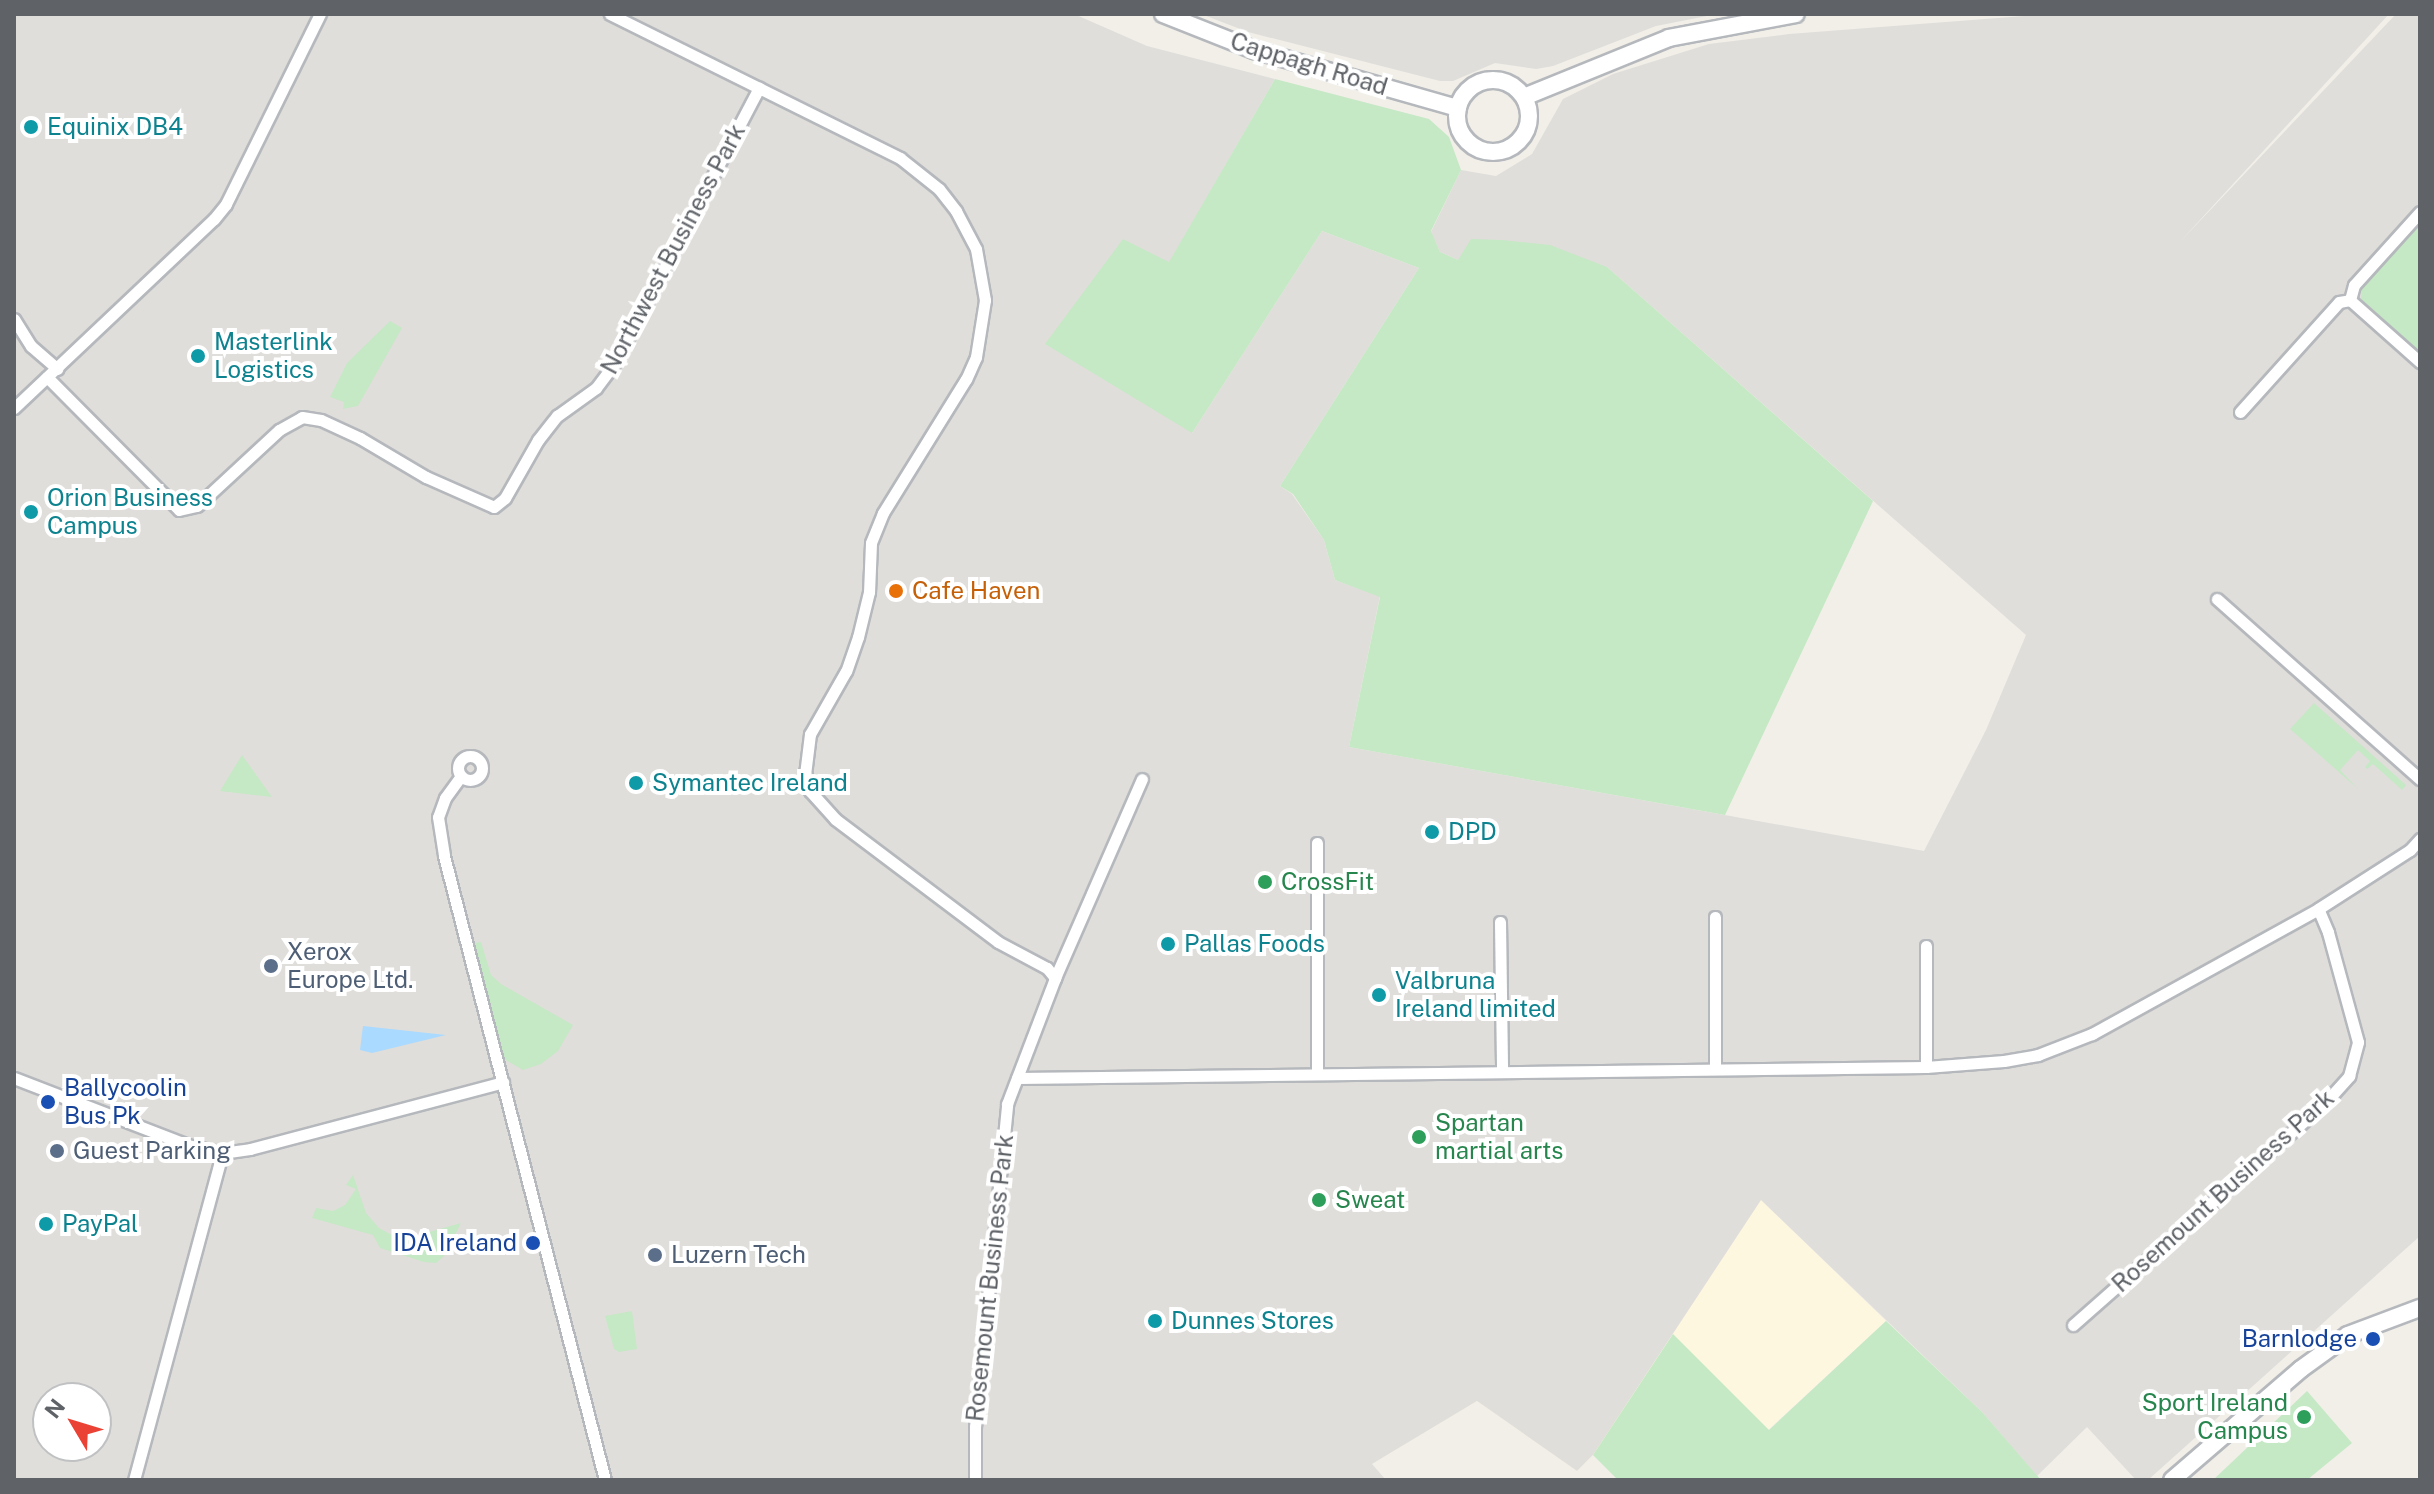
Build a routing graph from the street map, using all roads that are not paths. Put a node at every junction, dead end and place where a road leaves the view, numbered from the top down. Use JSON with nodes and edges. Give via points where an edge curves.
{"nodes":[{"id":1,"x":320,"y":14,"type":"edge"},
{"id":2,"x":610,"y":14,"type":"edge"},
{"id":3,"x":1163,"y":14,"type":"edge"},
{"id":4,"x":1796,"y":14,"type":"edge"},
{"id":5,"x":759,"y":88,"type":"junction"},
{"id":6,"x":1524,"y":97,"type":"junction"},
{"id":7,"x":1458,"y":108,"type":"junction"},
{"id":8,"x":2420,"y":212,"type":"edge"},
{"id":9,"x":2350,"y":300,"type":"junction"},
{"id":10,"x":14,"y":319,"type":"edge"},
{"id":11,"x":2420,"y":362,"type":"edge"},
{"id":12,"x":57,"y":369,"type":"junction"},
{"id":13,"x":47,"y":377,"type":"junction"},
{"id":14,"x":14,"y":408,"type":"edge"},
{"id":15,"x":2240,"y":412,"type":"dead end"},
{"id":16,"x":2217,"y":599,"type":"dead end"},
{"id":17,"x":461,"y":776,"type":"dead end"},
{"id":18,"x":1142,"y":779,"type":"dead end"},
{"id":19,"x":2420,"y":779,"type":"edge"},
{"id":20,"x":2420,"y":839,"type":"edge"},
{"id":21,"x":1317,"y":843,"type":"dead end"},
{"id":22,"x":2318,"y":909,"type":"junction"},
{"id":23,"x":1715,"y":917,"type":"dead end"},
{"id":24,"x":1500,"y":922,"type":"dead end"},
{"id":25,"x":1926,"y":946,"type":"dead end"},
{"id":26,"x":1055,"y":978,"type":"junction"},
{"id":27,"x":1926,"y":1067,"type":"junction"},
{"id":28,"x":1715,"y":1068,"type":"junction"},
{"id":29,"x":1502,"y":1070,"type":"junction"},
{"id":30,"x":1317,"y":1074,"type":"junction"},
{"id":31,"x":14,"y":1078,"type":"edge"},
{"id":32,"x":1017,"y":1078,"type":"junction"},
{"id":33,"x":503,"y":1082,"type":"junction"},
{"id":34,"x":222,"y":1153,"type":"junction"},
{"id":35,"x":2420,"y":1308,"type":"edge"},
{"id":36,"x":2073,"y":1325,"type":"dead end"},
{"id":37,"x":134,"y":1480,"type":"edge"},
{"id":38,"x":605,"y":1480,"type":"edge"},
{"id":39,"x":975,"y":1480,"type":"edge"},
{"id":40,"x":2172,"y":1480,"type":"edge"}],
"edges":[{"from":1,"to":12,"type":"street","via":[[226,204]]},
{"from":2,"to":5,"type":"street"},
{"from":3,"to":7,"type":"street","name":"Cappagh Road","via":[[1254,50]]},
{"from":4,"to":6,"type":"street","via":[[1669,38]]},
{"from":5,"to":13,"type":"street","name":"Northwest Business Park","via":[[614,364],[596,388],[557,416],[494,507],[426,477],[347,432],[302,417],[279,430],[197,506],[179,510]]},
{"from":5,"to":26,"type":"street","via":[[900,158],[939,189],[976,249],[985,300],[976,357],[966,379],[883,513],[871,543],[869,592],[858,637],[805,754],[810,791],[835,819],[998,942],[1047,968]]},
{"from":6,"to":7,"type":"street","via":[[1506,82],[1482,82],[1470,88]]},
{"from":6,"to":7,"type":"street","via":[[1529,124],[1505,150],[1473,145],[1459,128]]},
{"from":8,"to":9,"type":"street","via":[[2354,285]]},
{"from":9,"to":11,"type":"street"},
{"from":9,"to":15,"type":"street","via":[[2339,302]]},
{"from":10,"to":12,"type":"street","via":[[31,346]]},
{"from":12,"to":13,"type":"street"},
{"from":13,"to":14,"type":"street"},
{"from":16,"to":19,"type":"street"},
{"from":17,"to":33,"type":"street","via":[[445,798],[438,829]]},
{"from":18,"to":26,"type":"street","name":"Rosemount Business Park"},
{"from":20,"to":22,"type":"street"},
{"from":21,"to":30,"type":"street"},
{"from":22,"to":27,"type":"street","via":[[2062,1047],[2004,1061]]},
{"from":22,"to":36,"type":"street","name":"Rosemount Business Park","via":[[2358,1042],[2349,1076],[2313,1114]]},
{"from":23,"to":28,"type":"street"},
{"from":24,"to":29,"type":"street"},
{"from":25,"to":27,"type":"street"},
{"from":26,"to":32,"type":"street","name":"Rosemount Business Park"},
{"from":27,"to":28,"type":"street"},
{"from":28,"to":29,"type":"street"},
{"from":29,"to":30,"type":"street"},
{"from":30,"to":32,"type":"street"},
{"from":31,"to":34,"type":"street","via":[[188,1145]]},
{"from":32,"to":39,"type":"street","name":"Rosemount Business Park","via":[[1007,1104],[975,1427]]},
{"from":33,"to":34,"type":"street"},
{"from":33,"to":38,"type":"street"},
{"from":34,"to":37,"type":"street"},
{"from":35,"to":40,"type":"street","via":[[2348,1335]]}]}
